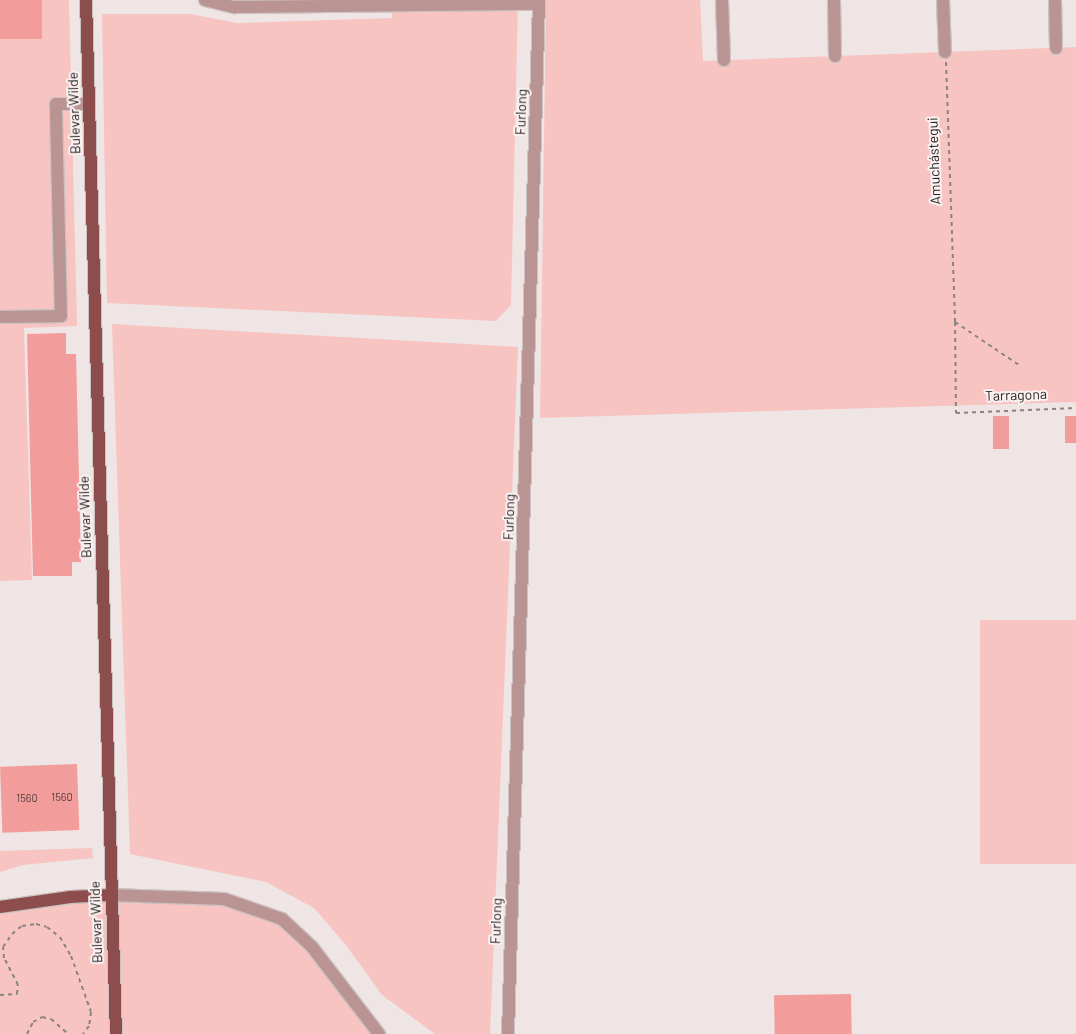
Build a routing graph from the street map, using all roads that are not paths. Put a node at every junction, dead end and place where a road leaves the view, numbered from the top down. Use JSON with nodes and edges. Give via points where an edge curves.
{"nodes":[{"id":1,"x":86,"y":0,"type":"edge"},
{"id":2,"x":205,"y":0,"type":"edge"},
{"id":3,"x":722,"y":0,"type":"edge"},
{"id":4,"x":834,"y":0,"type":"edge"},
{"id":5,"x":943,"y":0,"type":"edge"},
{"id":6,"x":1055,"y":0,"type":"edge"},
{"id":7,"x":539,"y":2,"type":"edge"},
{"id":8,"x":1056,"y":48,"type":"dead end"},
{"id":9,"x":945,"y":52,"type":"road end"},
{"id":10,"x":836,"y":56,"type":"dead end"},
{"id":11,"x":724,"y":60,"type":"dead end"},
{"id":12,"x":89,"y":104,"type":"junction"},
{"id":13,"x":0,"y":317,"type":"edge"},
{"id":14,"x":110,"y":895,"type":"junction"},
{"id":15,"x":0,"y":907,"type":"edge"},
{"id":16,"x":116,"y":1034,"type":"edge"},
{"id":17,"x":379,"y":1034,"type":"edge"},
{"id":18,"x":508,"y":1034,"type":"edge"}],
"edges":[{"from":1,"to":12,"type":"main road","name":"Bulevar Wilde"},
{"from":2,"to":7,"type":"street","via":[[234,7]]},
{"from":3,"to":11,"type":"street"},
{"from":4,"to":10,"type":"street"},
{"from":5,"to":9,"type":"street"},
{"from":6,"to":8,"type":"street"},
{"from":7,"to":18,"type":"street","name":"Furlong"},
{"from":12,"to":13,"type":"street","via":[[56,104],[61,316]]},
{"from":12,"to":14,"type":"main road","name":"Bulevar Wilde"},
{"from":14,"to":15,"type":"main road"},
{"from":14,"to":16,"type":"main road","name":"Bulevar Wilde"},
{"from":14,"to":17,"type":"street","via":[[224,899],[282,919],[312,947]]}]}
